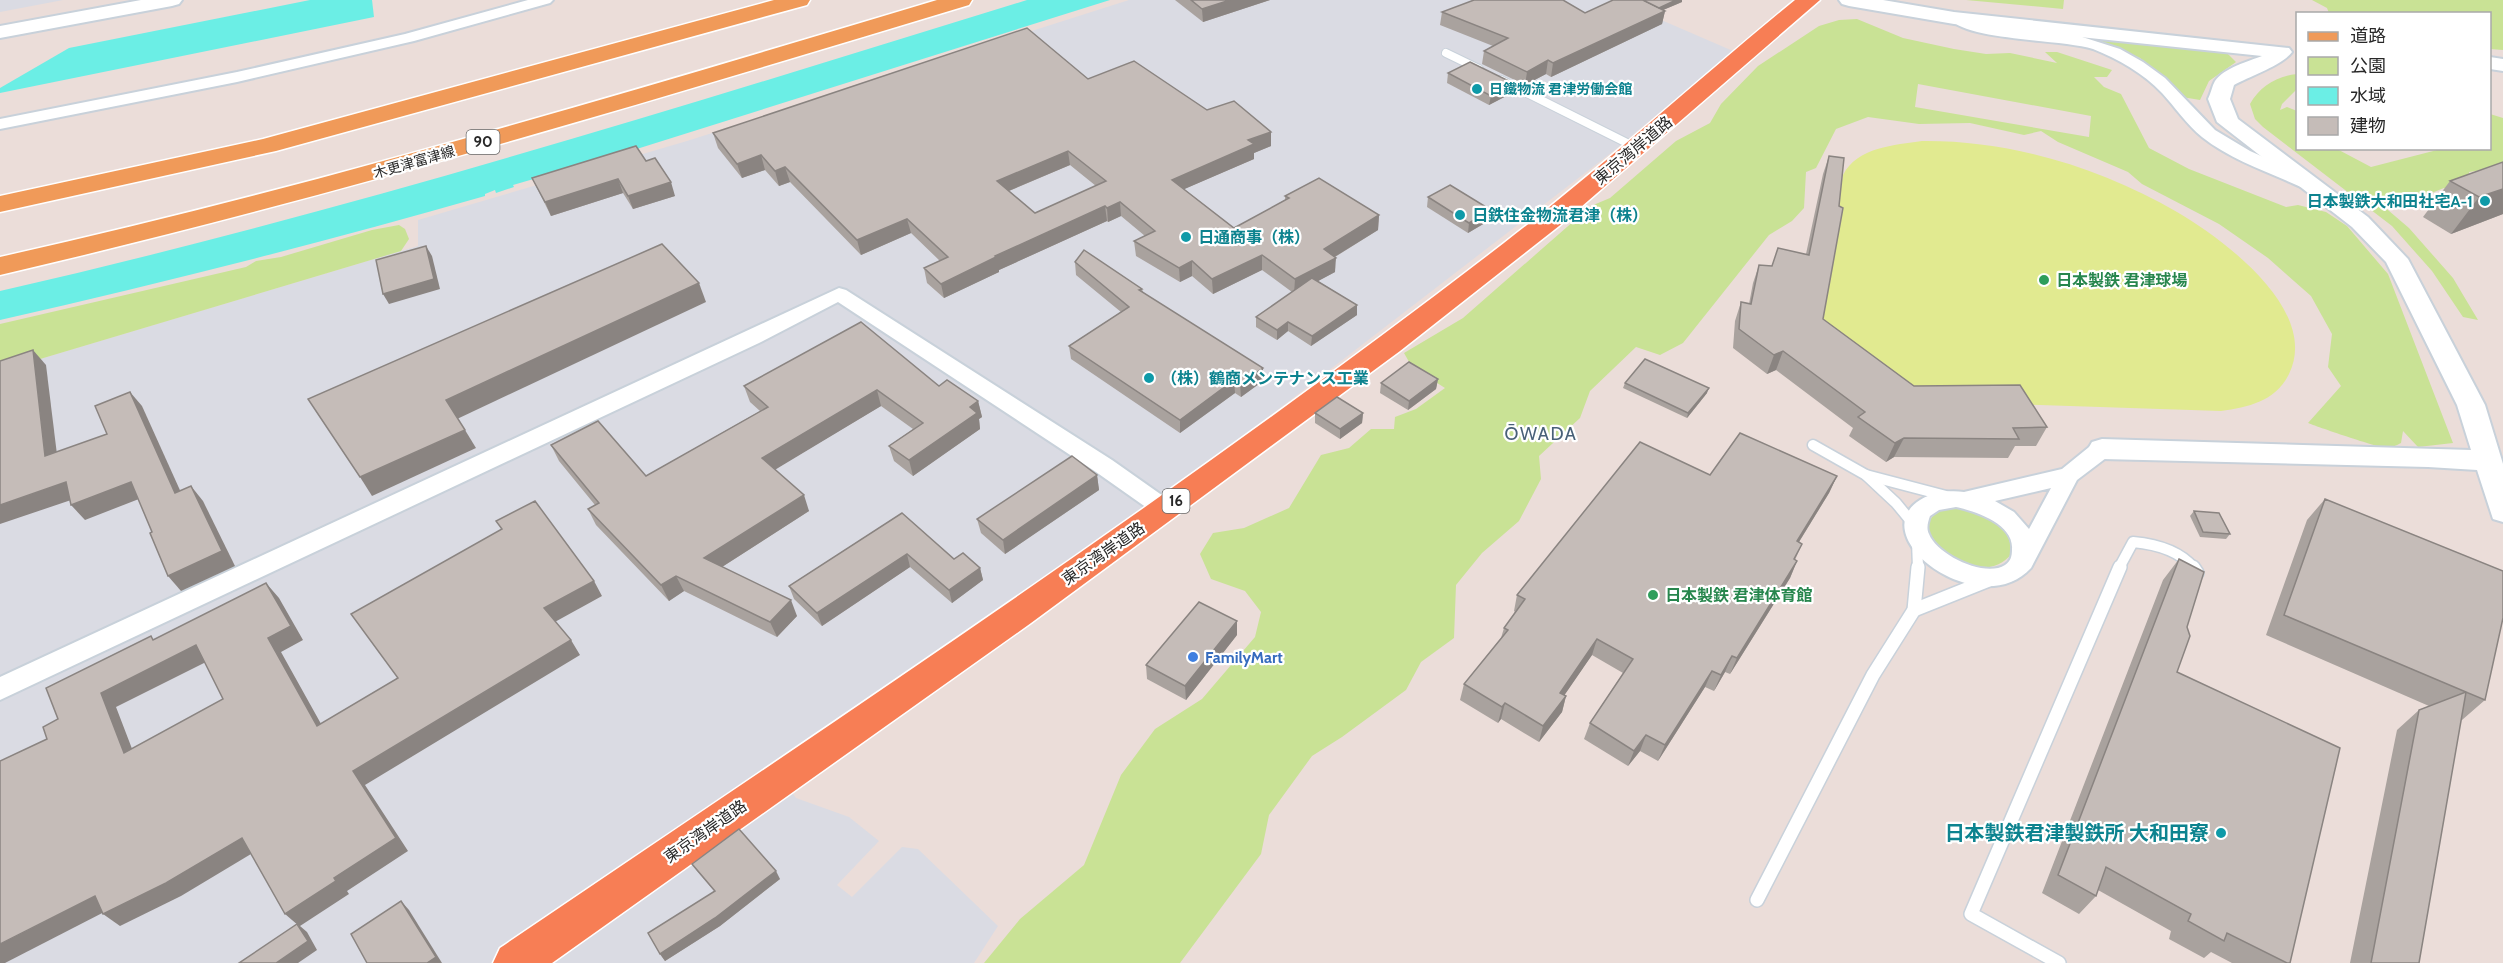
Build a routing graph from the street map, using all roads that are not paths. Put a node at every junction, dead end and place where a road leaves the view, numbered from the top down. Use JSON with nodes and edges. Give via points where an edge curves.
{"nodes":[{"id":1,"x":172,"y":0,"type":"edge"},
{"id":2,"x":545,"y":0,"type":"edge"},
{"id":3,"x":799,"y":0,"type":"edge"},
{"id":4,"x":961,"y":0,"type":"edge"},
{"id":5,"x":1809,"y":0,"type":"edge"},
{"id":6,"x":1849,"y":0,"type":"edge"},
{"id":7,"x":1900,"y":0,"type":"edge"},
{"id":8,"x":1954,"y":18,"type":"junction"},
{"id":9,"x":0,"y":32,"type":"edge"},
{"id":10,"x":2288,"y":48,"type":"edge"},
{"id":11,"x":1446,"y":53,"type":"dead end"},
{"id":12,"x":1485,"y":73,"type":"edge"},
{"id":13,"x":1495,"y":77,"type":"edge"},
{"id":14,"x":0,"y":124,"type":"edge"},
{"id":15,"x":1638,"y":148,"type":"junction"},
{"id":16,"x":2316,"y":187,"type":"junction"},
{"id":17,"x":0,"y":204,"type":"edge"},
{"id":18,"x":0,"y":266,"type":"edge"},
{"id":19,"x":1813,"y":446,"type":"dead end"},
{"id":20,"x":2102,"y":449,"type":"joint"},
{"id":21,"x":2486,"y":460,"type":"junction"},
{"id":22,"x":1866,"y":475,"type":"junction"},
{"id":23,"x":2070,"y":475,"type":"junction"},
{"id":24,"x":1961,"y":500,"type":"junction"},
{"id":25,"x":1165,"y":509,"type":"junction"},
{"id":26,"x":2503,"y":511,"type":"edge"},
{"id":27,"x":1916,"y":531,"type":"junction"},
{"id":28,"x":2023,"y":562,"type":"junction"},
{"id":29,"x":1995,"y":578,"type":"junction"},
{"id":30,"x":2199,"y":586,"type":"edge"},
{"id":31,"x":1914,"y":610,"type":"junction"},
{"id":32,"x":0,"y":689,"type":"edge"},
{"id":33,"x":1757,"y":900,"type":"dead end"},
{"id":34,"x":515,"y":963,"type":"edge"},
{"id":35,"x":2059,"y":963,"type":"edge"}],
"edges":[{"from":1,"to":9,"type":"street"},
{"from":2,"to":14,"type":"street","via":[[408,38],[237,77]]},
{"from":3,"to":17,"type":"main road","via":[[267,146]]},
{"from":4,"to":18,"type":"main road","name":"木更津富津線","number":"90","via":[[398,168]]},
{"from":5,"to":15,"type":"highway","name":"東京湾岸道路","number":"16"},
{"from":6,"to":8,"type":"street"},
{"from":7,"to":10,"type":"street"},
{"from":8,"to":10,"type":"street"},
{"from":8,"to":16,"type":"street","via":[[1968,24],[2087,43],[2113,51],[2154,75],[2211,135]]},
{"from":10,"to":16,"type":"street","via":[[2225,82],[2219,99],[2228,122]]},
{"from":11,"to":12,"type":"lane"},
{"from":13,"to":15,"type":"lane"},
{"from":15,"to":25,"type":"highway","name":"東京湾岸道路","number":"16","via":[[1513,249]]},
{"from":16,"to":21,"type":"street","via":[[2360,222],[2396,259],[2471,405]]},
{"from":19,"to":22,"type":"lane"},
{"from":20,"to":21,"type":"street"},
{"from":20,"to":23,"type":"street"},
{"from":21,"to":26,"type":"street"},
{"from":22,"to":24,"type":"lane"},
{"from":22,"to":27,"type":"lane","via":[[1896,503]]},
{"from":23,"to":24,"type":"street"},
{"from":23,"to":28,"type":"street"},
{"from":24,"to":27,"type":"street","via":[[1935,502],[1920,512]]},
{"from":24,"to":28,"type":"street","via":[[1992,510],[2013,525],[2024,544]]},
{"from":25,"to":32,"type":"street","via":[[839,294]]},
{"from":25,"to":34,"type":"highway","name":"東京湾岸道路","number":"16"},
{"from":27,"to":29,"type":"street","via":[[1928,551],[1947,566]]},
{"from":27,"to":31,"type":"lane","via":[[1918,572]]},
{"from":28,"to":29,"type":"street","via":[[2012,572]]},
{"from":29,"to":31,"type":"lane"},
{"from":30,"to":35,"type":"lane","via":[[2196,570],[2175,553],[2153,543],[2133,542],[2127,550],[1971,914]]},
{"from":31,"to":33,"type":"lane","via":[[1873,675]]}]}
